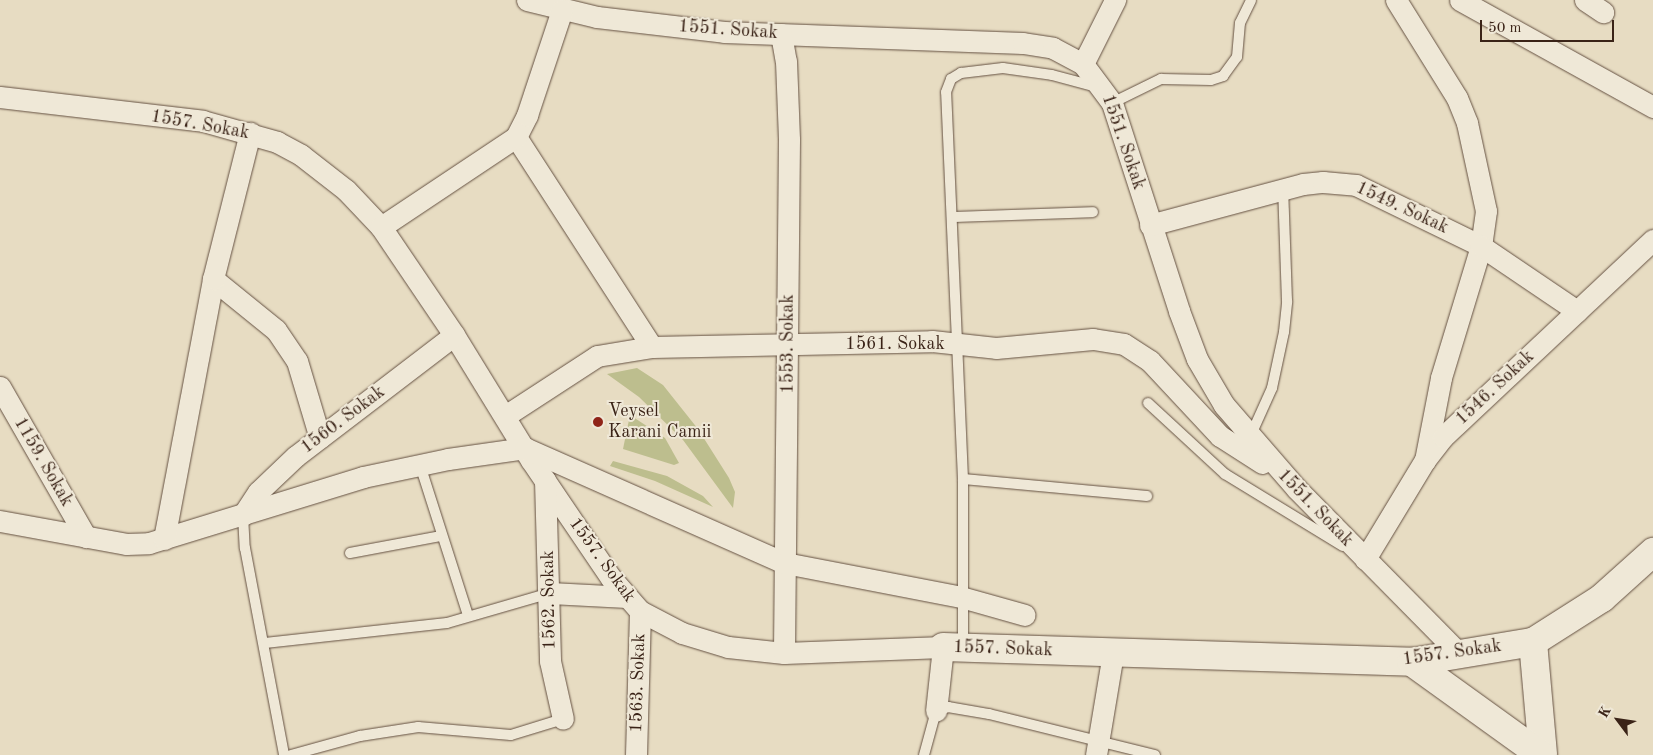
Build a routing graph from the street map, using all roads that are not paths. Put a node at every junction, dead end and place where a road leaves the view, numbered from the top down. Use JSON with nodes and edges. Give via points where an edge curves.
{"nodes":[{"id":1,"x":527,"y":0,"type":"edge"},
{"id":2,"x":1115,"y":0,"type":"edge"},
{"id":3,"x":1251,"y":0,"type":"edge"},
{"id":4,"x":1396,"y":0,"type":"edge"},
{"id":5,"x":1460,"y":0,"type":"edge"},
{"id":6,"x":1585,"y":0,"type":"edge"},
{"id":7,"x":573,"y":8,"type":"edge"},
{"id":8,"x":1604,"y":12,"type":"dead end"},
{"id":9,"x":781,"y":34,"type":"junction"},
{"id":10,"x":1083,"y":64,"type":"junction"},
{"id":11,"x":0,"y":97,"type":"edge"},
{"id":12,"x":1109,"y":97,"type":"junction"},
{"id":13,"x":1653,"y":107,"type":"edge"},
{"id":14,"x":250,"y":133,"type":"junction"},
{"id":15,"x":516,"y":137,"type":"junction"},
{"id":16,"x":1283,"y":188,"type":"junction"},
{"id":17,"x":1093,"y":212,"type":"dead end"},
{"id":18,"x":952,"y":216,"type":"junction"},
{"id":19,"x":1150,"y":225,"type":"junction"},
{"id":20,"x":381,"y":227,"type":"junction"},
{"id":21,"x":1653,"y":240,"type":"edge"},
{"id":22,"x":1481,"y":246,"type":"junction"},
{"id":23,"x":213,"y":279,"type":"junction"},
{"id":24,"x":1577,"y":310,"type":"junction"},
{"id":25,"x":454,"y":335,"type":"junction"},
{"id":26,"x":955,"y":344,"type":"junction"},
{"id":27,"x":788,"y":346,"type":"junction"},
{"id":28,"x":652,"y":347,"type":"junction"},
{"id":29,"x":2,"y":400,"type":"edge"},
{"id":30,"x":1148,"y":403,"type":"dead end"},
{"id":31,"x":505,"y":416,"type":"junction"},
{"id":32,"x":320,"y":438,"type":"junction"},
{"id":33,"x":1250,"y":438,"type":"junction"},
{"id":34,"x":524,"y":448,"type":"junction"},
{"id":35,"x":1425,"y":460,"type":"junction"},
{"id":36,"x":420,"y":465,"type":"junction"},
{"id":37,"x":1282,"y":474,"type":"junction"},
{"id":38,"x":964,"y":479,"type":"junction"},
{"id":39,"x":545,"y":480,"type":"junction"},
{"id":40,"x":1146,"y":496,"type":"dead end"},
{"id":41,"x":243,"y":515,"type":"junction"},
{"id":42,"x":0,"y":521,"type":"edge"},
{"id":43,"x":440,"y":536,"type":"junction"},
{"id":44,"x":86,"y":537,"type":"junction"},
{"id":45,"x":164,"y":539,"type":"junction"},
{"id":46,"x":1653,"y":552,"type":"edge"},
{"id":47,"x":350,"y":553,"type":"dead end"},
{"id":48,"x":1365,"y":559,"type":"junction"},
{"id":49,"x":785,"y":563,"type":"junction"},
{"id":50,"x":550,"y":593,"type":"junction"},
{"id":51,"x":961,"y":597,"type":"junction"},
{"id":52,"x":633,"y":604,"type":"junction"},
{"id":53,"x":468,"y":615,"type":"junction"},
{"id":54,"x":1025,"y":615,"type":"dead end"},
{"id":55,"x":264,"y":642,"type":"junction"},
{"id":56,"x":1533,"y":642,"type":"junction"},
{"id":57,"x":953,"y":648,"type":"junction"},
{"id":58,"x":1458,"y":652,"type":"junction"},
{"id":59,"x":784,"y":653,"type":"junction"},
{"id":60,"x":1113,"y":653,"type":"junction"},
{"id":61,"x":1412,"y":662,"type":"junction"},
{"id":62,"x":936,"y":711,"type":"junction"},
{"id":63,"x":563,"y":719,"type":"joint"},
{"id":64,"x":1096,"y":748,"type":"edge"},
{"id":65,"x":284,"y":755,"type":"edge"},
{"id":66,"x":291,"y":755,"type":"edge"},
{"id":67,"x":636,"y":755,"type":"edge"},
{"id":68,"x":924,"y":755,"type":"edge"},
{"id":69,"x":1155,"y":755,"type":"edge"},
{"id":70,"x":1542,"y":755,"type":"edge"}],
"edges":[{"from":1,"to":7,"type":"street","name":"1551. Sokak"},
{"from":2,"to":10,"type":"street"},
{"from":3,"to":12,"type":"lane","via":[[1240,23],[1237,57],[1223,76],[1211,80],[1161,80]]},
{"from":4,"to":22,"type":"street","via":[[1449,84],[1467,122],[1486,211]]},
{"from":5,"to":13,"type":"street"},
{"from":6,"to":8,"type":"street"},
{"from":7,"to":9,"type":"street","name":"1551. Sokak","via":[[724,32]]},
{"from":7,"to":15,"type":"street"},
{"from":9,"to":10,"type":"street","name":"1551. Sokak","via":[[1023,43],[1053,48]]},
{"from":9,"to":27,"type":"street","name":"1553. Sokak","via":[[786,61],[789,140]]},
{"from":10,"to":12,"type":"street","name":"1551. Sokak"},
{"from":11,"to":14,"type":"street","name":"1557. Sokak","via":[[203,121]]},
{"from":12,"to":18,"type":"lane","via":[[1052,74],[1003,68],[961,73],[951,79],[946,92]]},
{"from":12,"to":19,"type":"street","name":"1551. Sokak"},
{"from":14,"to":20,"type":"street","name":"1557. Sokak","via":[[301,155],[346,190]]},
{"from":14,"to":23,"type":"street"},
{"from":15,"to":20,"type":"street"},
{"from":15,"to":28,"type":"street"},
{"from":16,"to":19,"type":"street","name":"1549. Sokak"},
{"from":16,"to":22,"type":"street","name":"1549. Sokak","via":[[1323,182],[1356,185]]},
{"from":16,"to":33,"type":"lane","via":[[1287,301],[1284,332],[1272,388]]},
{"from":17,"to":18,"type":"lane"},
{"from":18,"to":26,"type":"lane"},
{"from":19,"to":33,"type":"street","name":"1551. Sokak","via":[[1197,359],[1224,405]]},
{"from":20,"to":25,"type":"street","name":"1557. Sokak"},
{"from":21,"to":24,"type":"street","name":"1546. Sokak"},
{"from":22,"to":24,"type":"street","name":"1549. Sokak"},
{"from":22,"to":35,"type":"street","via":[[1441,378]]},
{"from":23,"to":32,"type":"street","via":[[276,330],[297,361]]},
{"from":23,"to":45,"type":"street"},
{"from":24,"to":35,"type":"street","name":"1546. Sokak","via":[[1443,437]]},
{"from":25,"to":31,"type":"street","name":"1557. Sokak"},
{"from":25,"to":32,"type":"street","name":"1560. Sokak"},
{"from":26,"to":27,"type":"street","name":"1561. Sokak","via":[[932,341]]},
{"from":26,"to":37,"type":"street","name":"1561. Sokak","via":[[996,348],[1093,339],[1124,344],[1150,361],[1220,436]]},
{"from":26,"to":38,"type":"lane"},
{"from":27,"to":28,"type":"street","name":"1561. Sokak"},
{"from":27,"to":49,"type":"street","name":"1553. Sokak"},
{"from":28,"to":31,"type":"street","name":"1561. Sokak","via":[[598,356]]},
{"from":29,"to":44,"type":"street","name":"1159. Sokak"},
{"from":30,"to":48,"type":"lane","via":[[1225,474]]},
{"from":31,"to":34,"type":"street","name":"1557. Sokak"},
{"from":32,"to":41,"type":"street","name":"1560. Sokak","via":[[273,478]]},
{"from":33,"to":37,"type":"street","name":"1551. Sokak"},
{"from":34,"to":36,"type":"street"},
{"from":34,"to":39,"type":"street","name":"1557. Sokak"},
{"from":34,"to":49,"type":"street"},
{"from":35,"to":48,"type":"street","name":"1546. Sokak"},
{"from":36,"to":41,"type":"street","via":[[363,477]]},
{"from":36,"to":43,"type":"lane"},
{"from":37,"to":48,"type":"street","name":"1551. Sokak"},
{"from":38,"to":40,"type":"lane"},
{"from":38,"to":51,"type":"lane"},
{"from":39,"to":50,"type":"street","name":"1562. Sokak"},
{"from":39,"to":52,"type":"street","name":"1557. Sokak"},
{"from":41,"to":45,"type":"street"},
{"from":41,"to":55,"type":"lane","via":[[245,548]]},
{"from":42,"to":44,"type":"street"},
{"from":43,"to":47,"type":"lane"},
{"from":43,"to":53,"type":"lane"},
{"from":44,"to":45,"type":"street","via":[[126,544]]},
{"from":46,"to":56,"type":"street","via":[[1602,598]]},
{"from":48,"to":58,"type":"street","name":"1551. Sokak"},
{"from":49,"to":51,"type":"street"},
{"from":49,"to":59,"type":"street","name":"1553. Sokak"},
{"from":50,"to":52,"type":"street"},
{"from":50,"to":53,"type":"lane"},
{"from":50,"to":63,"type":"street","name":"1562. Sokak","via":[[550,661]]},
{"from":51,"to":54,"type":"street"},
{"from":51,"to":57,"type":"lane"},
{"from":52,"to":59,"type":"street","name":"1557. Sokak","via":[[659,624],[691,636],[728,647]]},
{"from":52,"to":67,"type":"street","name":"1563. Sokak"},
{"from":53,"to":55,"type":"lane","via":[[447,623]]},
{"from":55,"to":65,"type":"lane"},
{"from":56,"to":58,"type":"street","name":"1557. Sokak"},
{"from":56,"to":70,"type":"street"},
{"from":57,"to":59,"type":"street","name":"1557. Sokak"},
{"from":57,"to":60,"type":"street","name":"1557. Sokak"},
{"from":57,"to":62,"type":"street"},
{"from":58,"to":61,"type":"street","name":"1557. Sokak"},
{"from":60,"to":61,"type":"street","name":"1557. Sokak"},
{"from":60,"to":64,"type":"street"},
{"from":61,"to":70,"type":"street"},
{"from":62,"to":64,"type":"lane","via":[[948,707],[989,714]]},
{"from":62,"to":68,"type":"lane"},
{"from":63,"to":66,"type":"lane","via":[[511,735],[418,727],[360,736]]},
{"from":64,"to":69,"type":"lane"}]}
